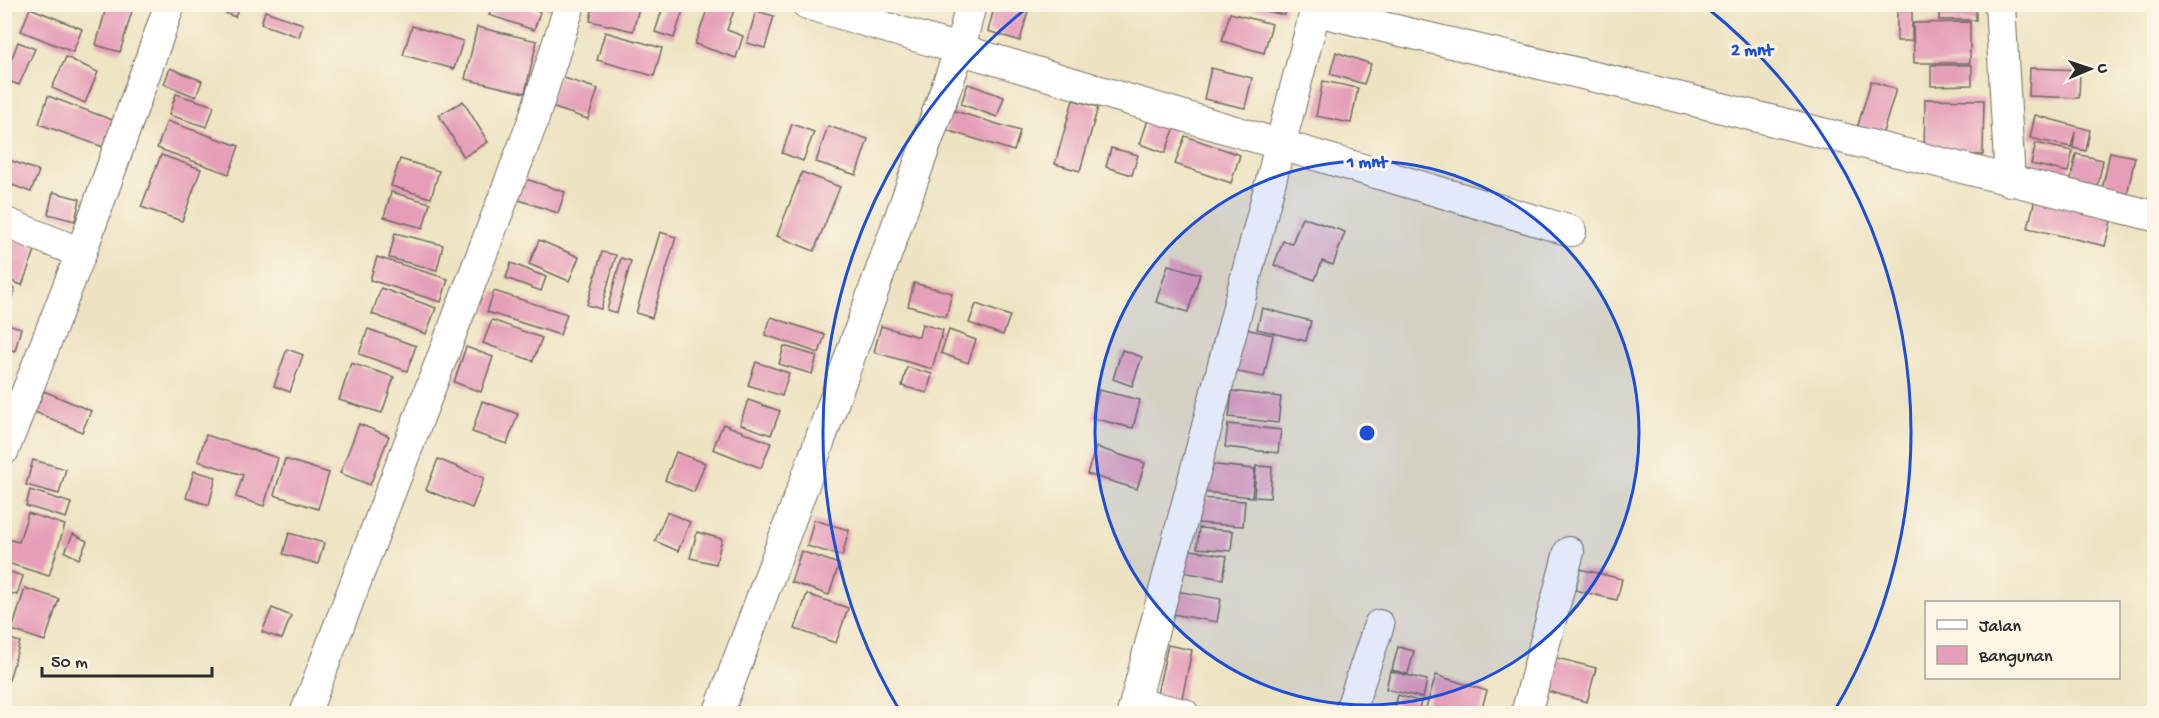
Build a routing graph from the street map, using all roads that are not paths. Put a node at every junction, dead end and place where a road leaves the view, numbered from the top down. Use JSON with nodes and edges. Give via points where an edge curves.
{"nodes":[{"id":1,"x":170,"y":4,"type":"edge"},
{"id":2,"x":570,"y":4,"type":"edge"},
{"id":3,"x":807,"y":4,"type":"edge"},
{"id":4,"x":971,"y":4,"type":"edge"},
{"id":5,"x":2000,"y":4,"type":"edge"},
{"id":6,"x":1316,"y":8,"type":"edge"},
{"id":7,"x":960,"y":49,"type":"junction"},
{"id":8,"x":1282,"y":144,"type":"junction"},
{"id":9,"x":2010,"y":181,"type":"junction"},
{"id":10,"x":2154,"y":216,"type":"edge"},
{"id":11,"x":4,"y":222,"type":"edge"},
{"id":12,"x":1571,"y":231,"type":"dead end"},
{"id":13,"x":81,"y":253,"type":"junction"},
{"id":14,"x":4,"y":450,"type":"edge"},
{"id":15,"x":1569,"y":552,"type":"dead end"},
{"id":16,"x":1379,"y":625,"type":"dead end"},
{"id":17,"x":1133,"y":708,"type":"edge"},
{"id":18,"x":305,"y":714,"type":"edge"},
{"id":19,"x":718,"y":714,"type":"edge"},
{"id":20,"x":1184,"y":714,"type":"edge"},
{"id":21,"x":1349,"y":714,"type":"edge"},
{"id":22,"x":1526,"y":714,"type":"edge"}],
"edges":[{"from":1,"to":13,"type":"street"},
{"from":2,"to":18,"type":"street","via":[[533,121]]},
{"from":3,"to":7,"type":"street"},
{"from":4,"to":7,"type":"street"},
{"from":5,"to":9,"type":"street"},
{"from":6,"to":8,"type":"street"},
{"from":6,"to":9,"type":"street"},
{"from":7,"to":8,"type":"street"},
{"from":7,"to":19,"type":"street"},
{"from":8,"to":12,"type":"street"},
{"from":8,"to":17,"type":"street"},
{"from":9,"to":10,"type":"street"},
{"from":11,"to":13,"type":"street"},
{"from":13,"to":14,"type":"street"},
{"from":15,"to":22,"type":"street"},
{"from":16,"to":21,"type":"street"},
{"from":17,"to":20,"type":"street"}]}
